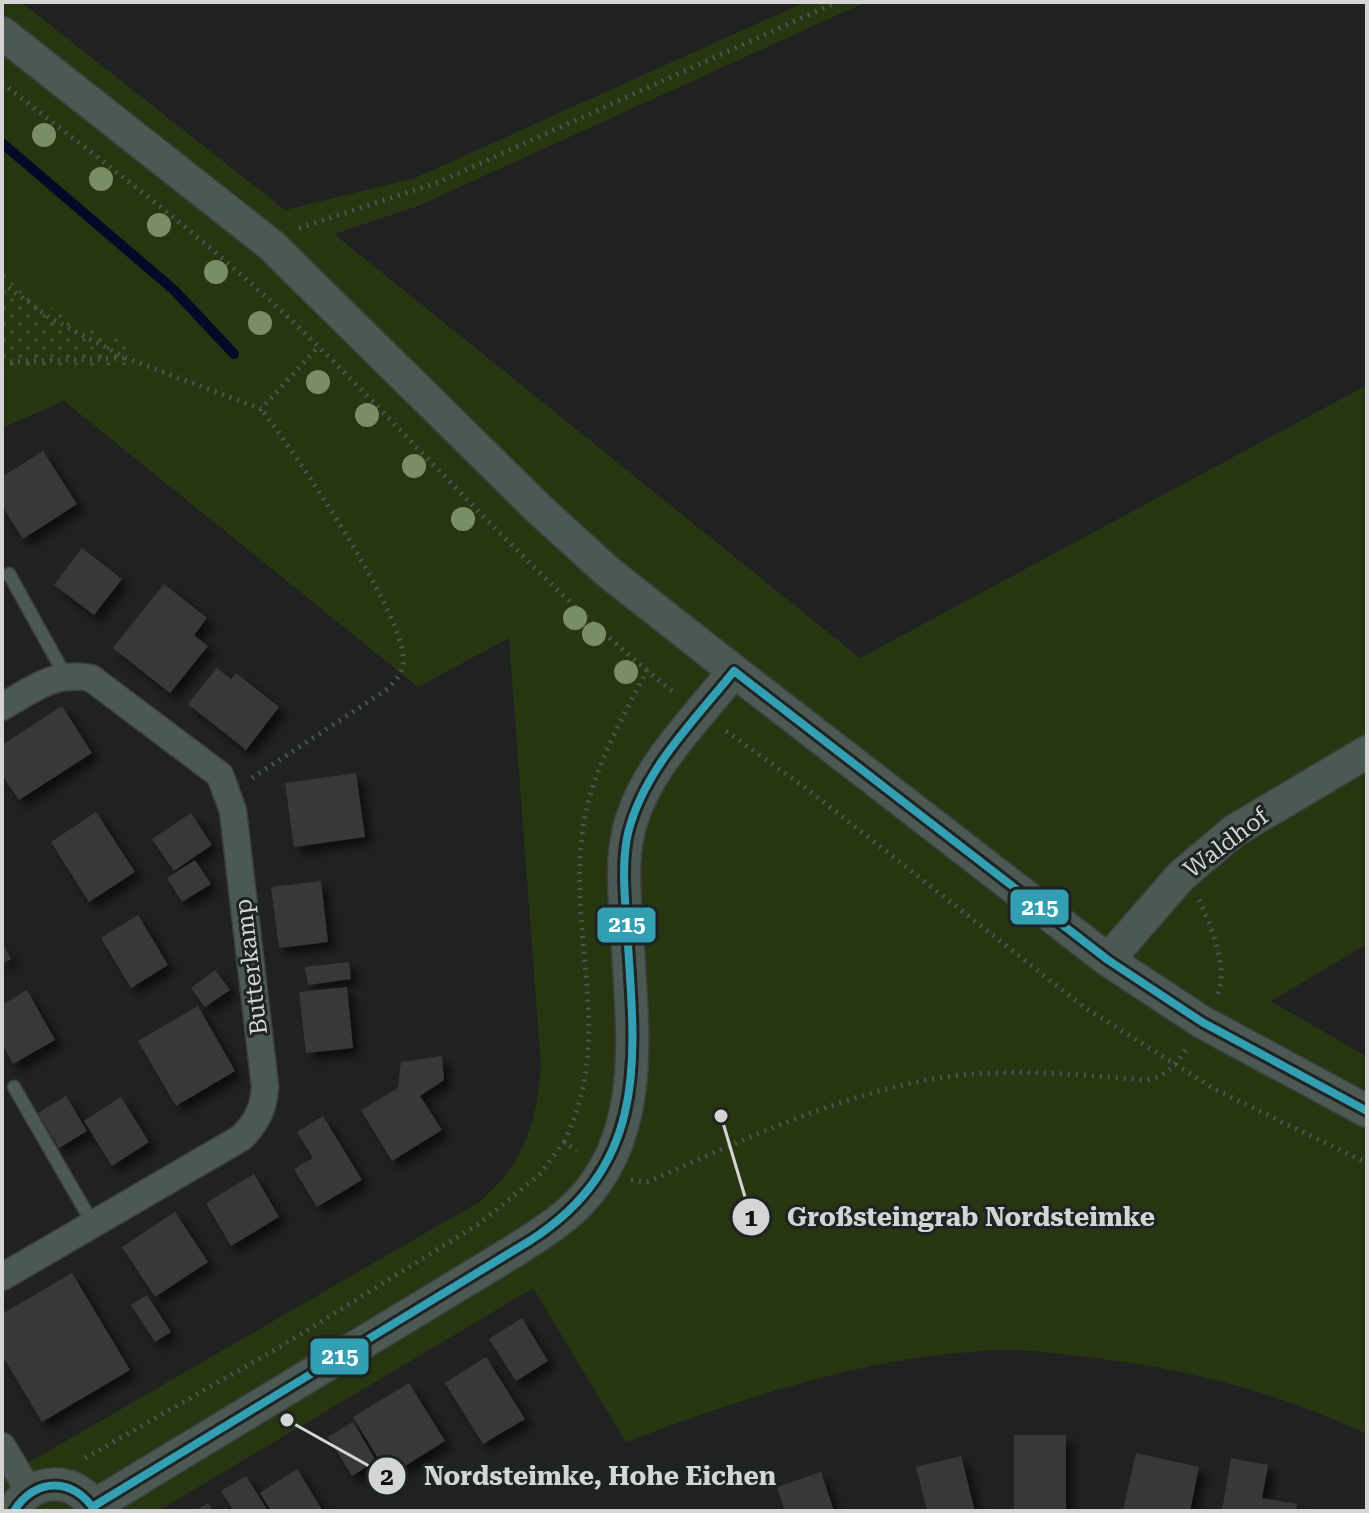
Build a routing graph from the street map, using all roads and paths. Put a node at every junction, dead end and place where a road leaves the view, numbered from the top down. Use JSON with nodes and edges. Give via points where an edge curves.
{"nodes":[{"id":1,"x":837,"y":2,"type":"edge"},
{"id":2,"x":2,"y":33,"type":"edge"},
{"id":3,"x":271,"y":245,"type":"junction"},
{"id":4,"x":2,"y":283,"type":"edge"},
{"id":5,"x":345,"y":315,"type":"junction"},
{"id":6,"x":126,"y":358,"type":"junction"},
{"id":7,"x":2,"y":362,"type":"edge"},
{"id":8,"x":261,"y":409,"type":"junction"},
{"id":9,"x":9,"y":574,"type":"dead end"},
{"id":10,"x":734,"y":671,"type":"junction"},
{"id":11,"x":65,"y":675,"type":"junction"},
{"id":12,"x":2,"y":707,"type":"edge"},
{"id":13,"x":1367,"y":752,"type":"edge"},
{"id":14,"x":228,"y":793,"type":"junction"},
{"id":15,"x":1181,"y":876,"type":"junction"},
{"id":16,"x":1108,"y":960,"type":"junction"},
{"id":17,"x":1202,"y":1022,"type":"junction"},
{"id":18,"x":1175,"y":1067,"type":"junction"},
{"id":19,"x":14,"y":1087,"type":"dead end"},
{"id":20,"x":1367,"y":1111,"type":"edge"},
{"id":21,"x":1367,"y":1163,"type":"edge"},
{"id":22,"x":604,"y":1168,"type":"junction"},
{"id":23,"x":93,"y":1224,"type":"junction"},
{"id":24,"x":2,"y":1277,"type":"edge"},
{"id":25,"x":2,"y":1446,"type":"edge"},
{"id":26,"x":76,"y":1460,"type":"dead end"},
{"id":27,"x":21,"y":1501,"type":"edge"},
{"id":28,"x":95,"y":1509,"type":"edge"}],
"edges":[{"from":1,"to":3,"type":"path","via":[[439,182],[329,216]]},
{"from":2,"to":3,"type":"street"},
{"from":3,"to":5,"type":"street"},
{"from":4,"to":6,"type":"path","via":[[50,318]]},
{"from":5,"to":8,"type":"path"},
{"from":5,"to":10,"type":"street","via":[[539,509],[608,572]]},
{"from":6,"to":7,"type":"path"},
{"from":6,"to":8,"type":"path"},
{"from":8,"to":14,"type":"path","via":[[311,480],[376,590],[402,645],[403,665],[386,690]]},
{"from":9,"to":11,"type":"lane"},
{"from":10,"to":16,"type":"street"},
{"from":10,"to":22,"type":"street","via":[[661,762],[628,833],[624,883],[631,1080],[619,1139]]},
{"from":11,"to":12,"type":"street"},
{"from":11,"to":14,"type":"street","via":[[91,678],[220,775]]},
{"from":13,"to":15,"type":"street","name":"Waldhof","via":[[1234,831]]},
{"from":14,"to":23,"type":"street","name":"Butterkamp","via":[[264,1104],[241,1138]]},
{"from":15,"to":16,"type":"street","name":"Waldhof"},
{"from":15,"to":17,"type":"path","via":[[1207,918],[1221,969],[1221,990]]},
{"from":16,"to":17,"type":"street"},
{"from":17,"to":18,"type":"path"},
{"from":17,"to":20,"type":"street"},
{"from":18,"to":21,"type":"path"},
{"from":18,"to":22,"type":"path","via":[[1145,1080],[990,1073],[929,1082],[811,1111],[647,1182]]},
{"from":19,"to":23,"type":"lane"},
{"from":22,"to":26,"type":"path","via":[[564,1142],[540,1174],[480,1223],[280,1347]]},
{"from":22,"to":28,"type":"street","via":[[578,1204],[514,1251]]},
{"from":23,"to":24,"type":"street","name":"Butterkamp"},
{"from":25,"to":27,"type":"street"},
{"from":27,"to":28,"type":"street","via":[[46,1484],[65,1485]]}]}
